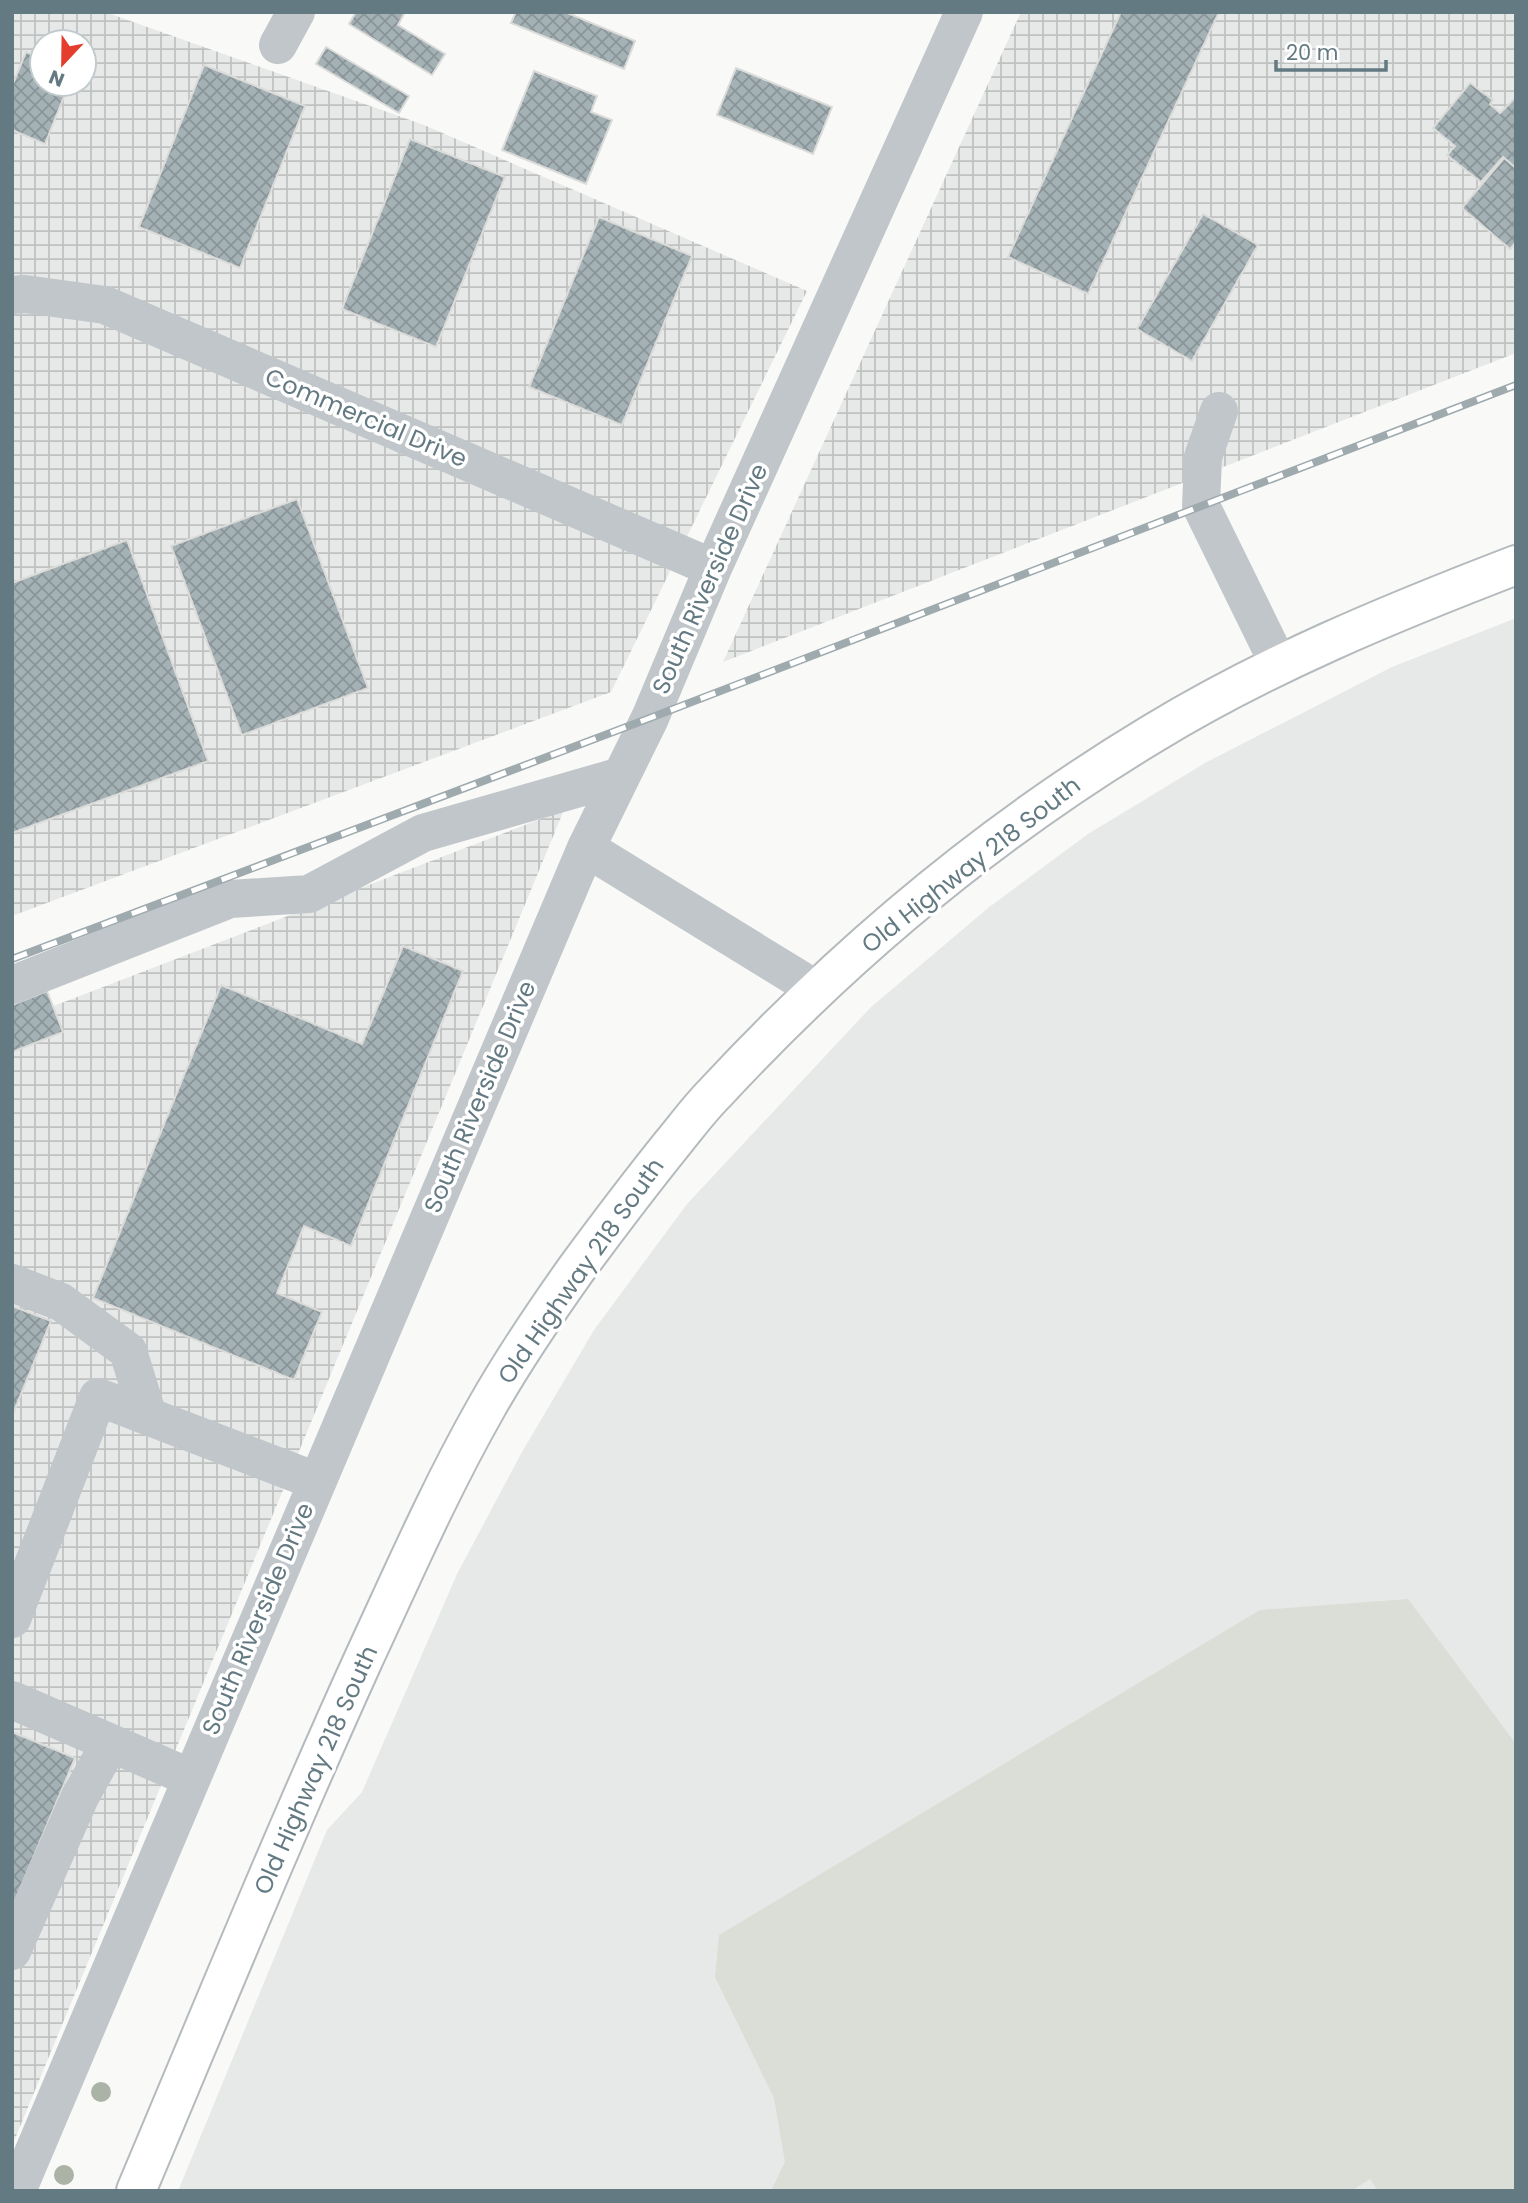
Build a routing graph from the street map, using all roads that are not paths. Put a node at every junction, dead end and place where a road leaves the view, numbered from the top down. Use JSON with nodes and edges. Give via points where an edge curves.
{"nodes":[{"id":1,"x":296,"y":12,"type":"edge"},
{"id":2,"x":964,"y":12,"type":"edge"},
{"id":3,"x":278,"y":45,"type":"dead end"},
{"id":4,"x":12,"y":295,"type":"edge"},
{"id":5,"x":1219,"y":411,"type":"dead end"},
{"id":6,"x":1516,"y":565,"type":"edge"},
{"id":7,"x":713,"y":568,"type":"junction"},
{"id":8,"x":1279,"y":665,"type":"junction"},
{"id":9,"x":621,"y":776,"type":"junction"},
{"id":10,"x":586,"y":848,"type":"junction"},
{"id":11,"x":12,"y":985,"type":"edge"},
{"id":12,"x":817,"y":990,"type":"junction"},
{"id":13,"x":12,"y":1283,"type":"edge"},
{"id":14,"x":148,"y":1416,"type":"junction"},
{"id":15,"x":316,"y":1481,"type":"junction"},
{"id":16,"x":12,"y":1619,"type":"edge"},
{"id":17,"x":12,"y":1700,"type":"edge"},
{"id":18,"x":110,"y":1743,"type":"junction"},
{"id":19,"x":191,"y":1778,"type":"junction"},
{"id":20,"x":12,"y":1951,"type":"edge"},
{"id":21,"x":17,"y":2191,"type":"edge"},
{"id":22,"x":136,"y":2191,"type":"edge"}],
"edges":[{"from":1,"to":3,"type":"street"},
{"from":2,"to":7,"type":"street","name":"South Riverside Drive"},
{"from":4,"to":7,"type":"street","name":"Commercial Drive","via":[[105,305]]},
{"from":5,"to":8,"type":"street","via":[[1203,457],[1201,506]]},
{"from":6,"to":8,"type":"main road","name":"Old Highway 218 South"},
{"from":7,"to":9,"type":"street","name":"South Riverside Drive"},
{"from":8,"to":12,"type":"main road","name":"Old Highway 218 South","via":[[1158,730],[1076,781],[939,886]]},
{"from":9,"to":10,"type":"street","name":"South Riverside Drive"},
{"from":9,"to":11,"type":"street","via":[[422,833],[309,894],[230,899]]},
{"from":10,"to":12,"type":"street"},
{"from":10,"to":15,"type":"street","name":"South Riverside Drive"},
{"from":12,"to":22,"type":"main road","name":"Old Highway 218 South","via":[[712,1095],[618,1212],[488,1404],[432,1510],[308,1782]]},
{"from":13,"to":14,"type":"street","via":[[61,1302],[128,1351]]},
{"from":14,"to":15,"type":"street"},
{"from":14,"to":16,"type":"street","via":[[98,1397]]},
{"from":15,"to":19,"type":"street","name":"South Riverside Drive"},
{"from":17,"to":18,"type":"street"},
{"from":18,"to":19,"type":"street"},
{"from":18,"to":20,"type":"street","via":[[80,1797]]},
{"from":19,"to":21,"type":"street","name":"South Riverside Drive"}]}
